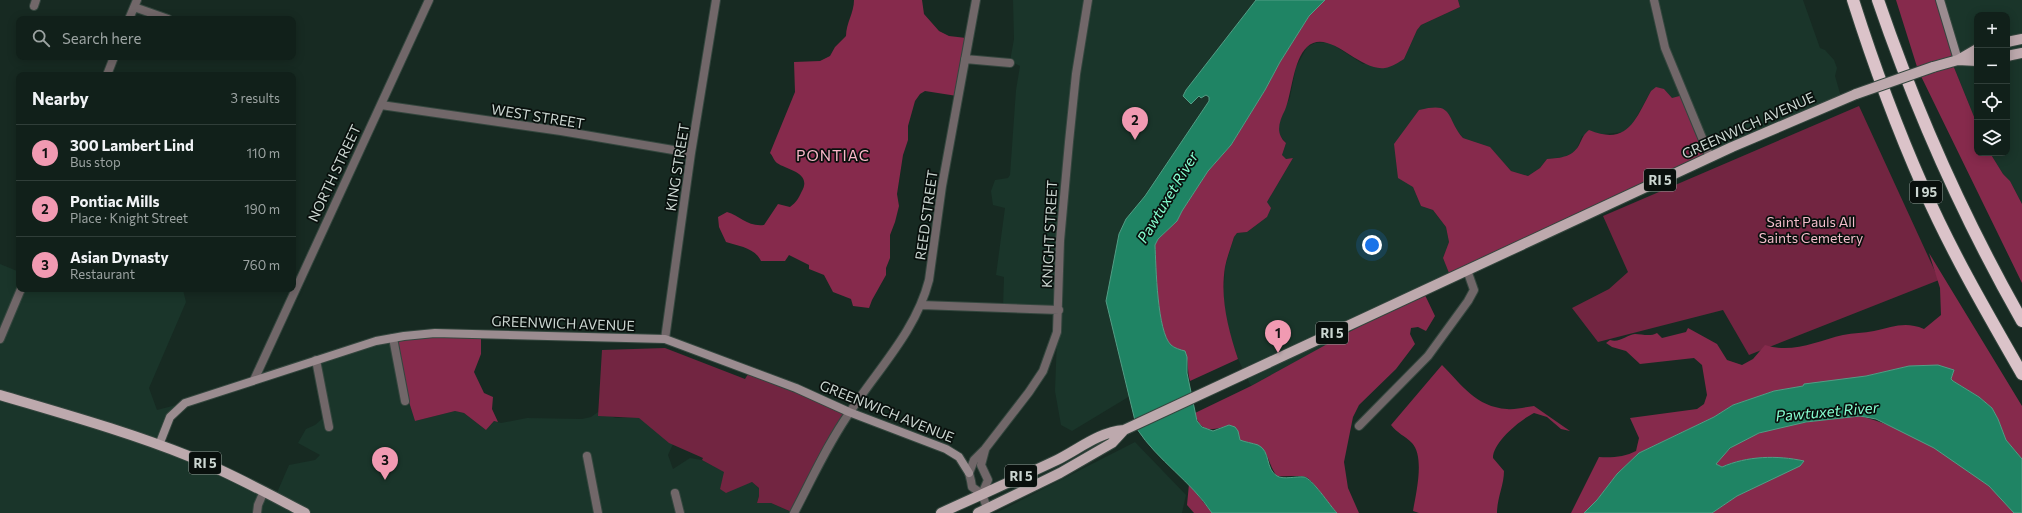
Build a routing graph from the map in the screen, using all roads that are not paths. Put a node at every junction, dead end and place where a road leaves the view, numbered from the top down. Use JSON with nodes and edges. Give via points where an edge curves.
{"nodes":[{"id":1,"x":429,"y":0,"type":"edge"},
{"id":2,"x":716,"y":0,"type":"edge"},
{"id":3,"x":976,"y":0,"type":"edge"},
{"id":4,"x":1088,"y":0,"type":"edge"},
{"id":5,"x":1654,"y":0,"type":"edge"},
{"id":6,"x":1852,"y":0,"type":"edge"},
{"id":7,"x":1878,"y":0,"type":"edge"},
{"id":8,"x":1940,"y":0,"type":"edge"},
{"id":9,"x":136,"y":4,"type":"edge"},
{"id":10,"x":130,"y":16,"type":"edge"},
{"id":11,"x":162,"y":16,"type":"edge"},
{"id":12,"x":2022,"y":39,"type":"edge"},
{"id":13,"x":2010,"y":41,"type":"edge"},
{"id":14,"x":1974,"y":51,"type":"edge"},
{"id":15,"x":2022,"y":53,"type":"edge"},
{"id":16,"x":2010,"y":55,"type":"edge"},
{"id":17,"x":965,"y":59,"type":"junction"},
{"id":18,"x":113,"y":60,"type":"edge"},
{"id":19,"x":1958,"y":60,"type":"junction"},
{"id":20,"x":1974,"y":61,"type":"edge"},
{"id":21,"x":1010,"y":63,"type":"dead end"},
{"id":22,"x":108,"y":72,"type":"edge"},
{"id":23,"x":380,"y":105,"type":"junction"},
{"id":24,"x":691,"y":153,"type":"junction"},
{"id":25,"x":1710,"y":157,"type":"junction"},
{"id":26,"x":1467,"y":270,"type":"junction"},
{"id":27,"x":296,"y":288,"type":"edge"},
{"id":28,"x":20,"y":292,"type":"edge"},
{"id":29,"x":294,"y":292,"type":"edge"},
{"id":30,"x":921,"y":304,"type":"junction"},
{"id":31,"x":1059,"y":310,"type":"junction"},
{"id":32,"x":2022,"y":321,"type":"edge"},
{"id":33,"x":0,"y":338,"type":"edge"},
{"id":34,"x":393,"y":338,"type":"junction"},
{"id":35,"x":665,"y":339,"type":"junction"},
{"id":36,"x":316,"y":360,"type":"junction"},
{"id":37,"x":2022,"y":374,"type":"edge"},
{"id":38,"x":254,"y":380,"type":"junction"},
{"id":39,"x":0,"y":395,"type":"edge"},
{"id":40,"x":404,"y":402,"type":"dead end"},
{"id":41,"x":849,"y":412,"type":"junction"},
{"id":42,"x":1359,"y":426,"type":"dead end"},
{"id":43,"x":329,"y":427,"type":"dead end"},
{"id":44,"x":1124,"y":430,"type":"junction"},
{"id":45,"x":159,"y":445,"type":"junction"},
{"id":46,"x":985,"y":449,"type":"junction"},
{"id":47,"x":587,"y":456,"type":"dead end"},
{"id":48,"x":969,"y":473,"type":"junction"},
{"id":49,"x":264,"y":491,"type":"junction"},
{"id":50,"x":675,"y":493,"type":"dead end"},
{"id":51,"x":982,"y":494,"type":"junction"},
{"id":52,"x":982,"y":511,"type":"edge"},
{"id":53,"x":257,"y":513,"type":"edge"},
{"id":54,"x":305,"y":513,"type":"edge"},
{"id":55,"x":598,"y":513,"type":"edge"},
{"id":56,"x":680,"y":513,"type":"edge"},
{"id":57,"x":794,"y":513,"type":"edge"},
{"id":58,"x":941,"y":513,"type":"edge"}],
"edges":[{"from":1,"to":23,"type":"street","name":"NORTH STREET"},
{"from":2,"to":24,"type":"street","name":"KING STREET"},
{"from":3,"to":17,"type":"street","name":"REED STREET"},
{"from":4,"to":31,"type":"street","name":"KNIGHT STREET","via":[[1068,142],[1060,241]]},
{"from":5,"to":25,"type":"street","via":[[1665,48]]},
{"from":6,"to":37,"type":"highway","number":"I 95","via":[[1872,61],[1923,188],[1986,312]]},
{"from":7,"to":32,"type":"highway","number":"I 95","via":[[1908,82],[1946,171],[1979,241]]},
{"from":8,"to":19,"type":"street"},
{"from":9,"to":10,"type":"street"},
{"from":9,"to":11,"type":"street"},
{"from":12,"to":13,"type":"main road"},
{"from":14,"to":19,"type":"main road","name":"GREENWICH AVENUE","number":"RI 5"},
{"from":15,"to":16,"type":"main road"},
{"from":17,"to":21,"type":"street"},
{"from":17,"to":30,"type":"street","name":"REED STREET","via":[[942,186],[929,280]]},
{"from":18,"to":22,"type":"street"},
{"from":19,"to":20,"type":"main road","name":"GREENWICH AVENUE","number":"RI 5"},
{"from":19,"to":25,"type":"main road","name":"GREENWICH AVENUE","number":"RI 5","bridge":true,"via":[[1856,94]]},
{"from":23,"to":24,"type":"street","name":"WEST STREET"},
{"from":23,"to":27,"type":"street","name":"NORTH STREET"},
{"from":24,"to":35,"type":"street","name":"KING STREET"},
{"from":25,"to":26,"type":"main road","name":"GREENWICH AVENUE","number":"RI 5"},
{"from":26,"to":42,"type":"street","via":[[1474,290],[1468,301],[1428,356]]},
{"from":26,"to":44,"type":"main road","number":"RI 5"},
{"from":28,"to":33,"type":"street"},
{"from":29,"to":38,"type":"street","name":"NORTH STREET"},
{"from":30,"to":31,"type":"street"},
{"from":30,"to":41,"type":"street","name":"REED STREET","via":[[905,334]]},
{"from":31,"to":46,"type":"street","name":"KNIGHT STREET","via":[[1057,332],[1043,371],[1025,399]]},
{"from":34,"to":35,"type":"street","name":"GREENWICH AVENUE","via":[[435,333]]},
{"from":34,"to":36,"type":"street","name":"GREENWICH AVENUE"},
{"from":34,"to":40,"type":"street"},
{"from":35,"to":41,"type":"street","name":"GREENWICH AVENUE","via":[[796,388]]},
{"from":36,"to":38,"type":"street","name":"GREENWICH AVENUE"},
{"from":36,"to":43,"type":"street"},
{"from":38,"to":45,"type":"street","name":"GREENWICH AVENUE","via":[[185,403],[170,417]]},
{"from":39,"to":45,"type":"main road","number":"RI 5"},
{"from":41,"to":48,"type":"street","name":"GREENWICH AVENUE","via":[[946,449],[959,457]]},
{"from":41,"to":57,"type":"street","name":"REED STREET"},
{"from":44,"to":51,"type":"main road","number":"RI 5","via":[[1103,435],[1059,459]]},
{"from":44,"to":52,"type":"main road","number":"RI 5","via":[[1112,443],[1060,473]]},
{"from":45,"to":49,"type":"main road","number":"RI 5"},
{"from":46,"to":48,"type":"street","name":"KNIGHT STREET","via":[[974,460]]},
{"from":46,"to":51,"type":"street","name":"KNIGHT STREET","via":[[980,466],[988,480]]},
{"from":47,"to":55,"type":"street"},
{"from":48,"to":51,"type":"street","via":[[972,487]]},
{"from":49,"to":53,"type":"street"},
{"from":49,"to":54,"type":"main road","number":"RI 5"},
{"from":50,"to":56,"type":"street"},
{"from":51,"to":52,"type":"street"},
{"from":51,"to":58,"type":"main road","number":"RI 5"}]}
